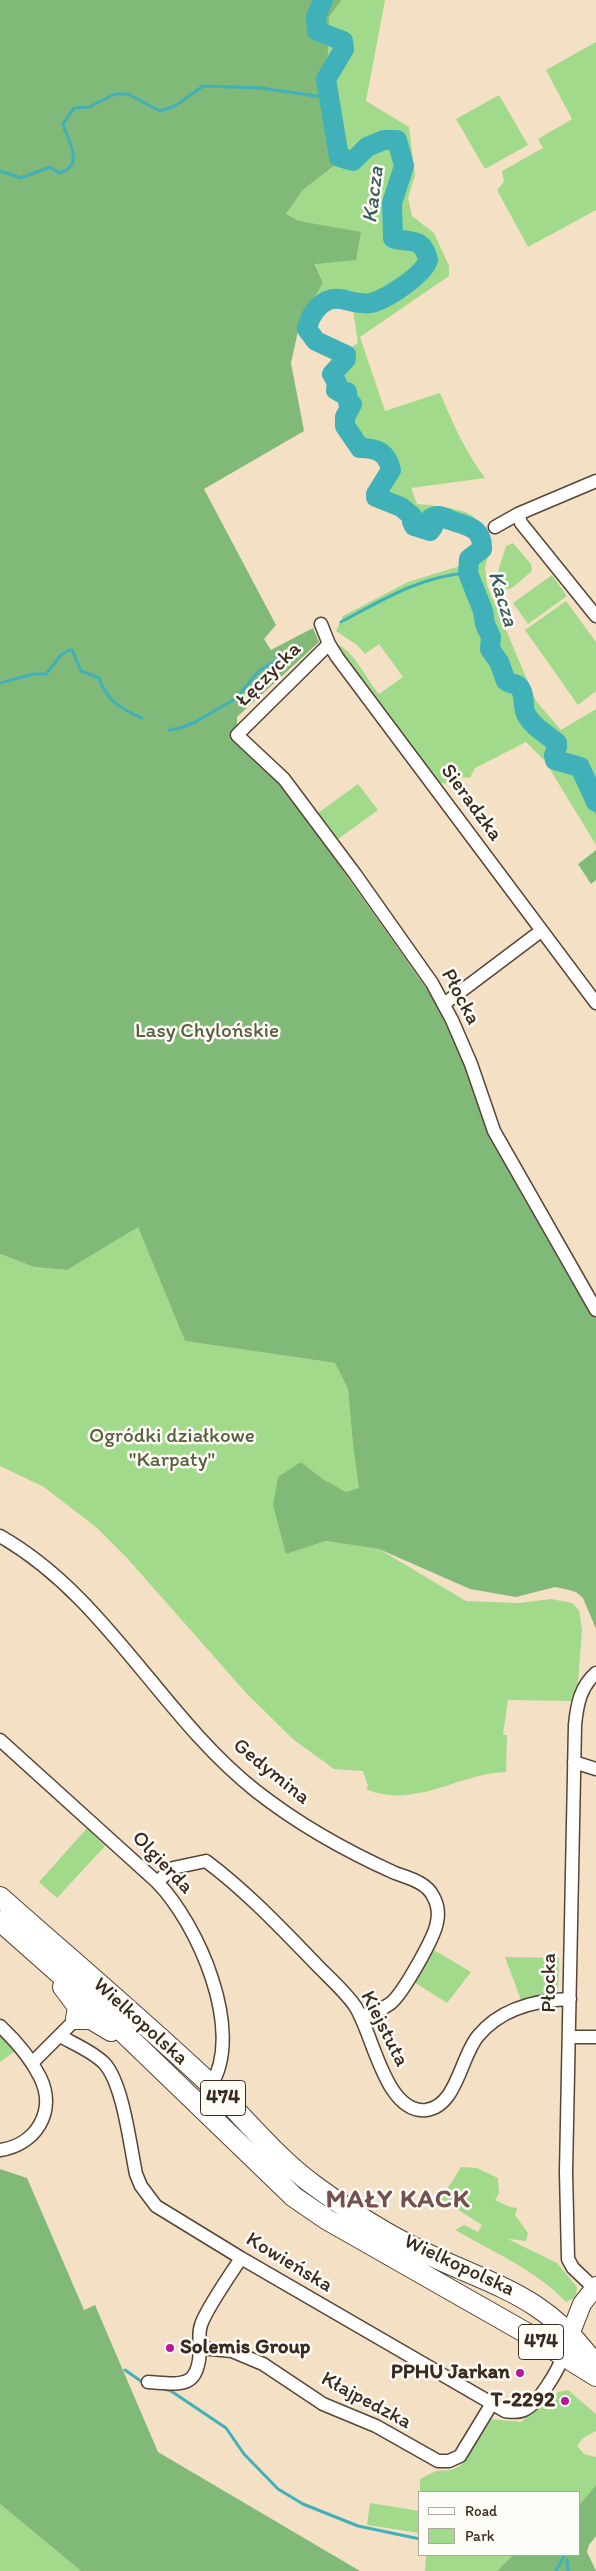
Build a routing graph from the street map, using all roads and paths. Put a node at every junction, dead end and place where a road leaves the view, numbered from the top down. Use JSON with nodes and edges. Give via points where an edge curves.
{"nodes":[{"id":1,"x":596,"y":481,"type":"edge"},
{"id":2,"x":518,"y":514,"type":"junction"},
{"id":3,"x":495,"y":527,"type":"dead end"},
{"id":4,"x":596,"y":616,"type":"edge"},
{"id":5,"x":321,"y":624,"type":"dead end"},
{"id":6,"x":329,"y":644,"type":"junction"},
{"id":7,"x":237,"y":735,"type":"joint"},
{"id":8,"x":541,"y":931,"type":"junction"},
{"id":9,"x":596,"y":1003,"type":"edge"},
{"id":10,"x":444,"y":1004,"type":"junction"},
{"id":11,"x":596,"y":1310,"type":"edge"},
{"id":12,"x":0,"y":1536,"type":"edge"},
{"id":13,"x":596,"y":1673,"type":"edge"},
{"id":14,"x":0,"y":1740,"type":"edge"},
{"id":15,"x":574,"y":1762,"type":"junction"},
{"id":16,"x":596,"y":1769,"type":"edge"},
{"id":17,"x":157,"y":1882,"type":"junction"},
{"id":18,"x":0,"y":1897,"type":"edge"},
{"id":19,"x":0,"y":1921,"type":"edge"},
{"id":20,"x":24,"y":1942,"type":"junction"},
{"id":21,"x":570,"y":1999,"type":"junction"},
{"id":22,"x":360,"y":2016,"type":"junction"},
{"id":23,"x":76,"y":2019,"type":"junction"},
{"id":24,"x":0,"y":2026,"type":"edge"},
{"id":25,"x":60,"y":2036,"type":"junction"},
{"id":26,"x":570,"y":2037,"type":"junction"},
{"id":27,"x":596,"y":2037,"type":"edge"},
{"id":28,"x":153,"y":2060,"type":"junction"},
{"id":29,"x":32,"y":2063,"type":"junction"},
{"id":30,"x":211,"y":2085,"type":"junction"},
{"id":31,"x":0,"y":2150,"type":"edge"},
{"id":32,"x":241,"y":2258,"type":"junction"},
{"id":33,"x":595,"y":2287,"type":"edge"},
{"id":34,"x":570,"y":2334,"type":"junction"},
{"id":35,"x":200,"y":2348,"type":"junction"},
{"id":36,"x":563,"y":2355,"type":"junction"},
{"id":37,"x":596,"y":2366,"type":"edge"},
{"id":38,"x":596,"y":2376,"type":"edge"},
{"id":39,"x":148,"y":2382,"type":"dead end"},
{"id":40,"x":491,"y":2404,"type":"junction"}],
"edges":[{"from":1,"to":2,"type":"street"},
{"from":2,"to":3,"type":"street"},
{"from":2,"to":4,"type":"street","via":[[521,523]]},
{"from":5,"to":6,"type":"street","name":"Sieradzka"},
{"from":6,"to":7,"type":"street","name":"Łęczycka"},
{"from":6,"to":8,"type":"street","name":"Sieradzka"},
{"from":7,"to":10,"type":"street","name":"Płocka","via":[[284,779],[399,935]]},
{"from":8,"to":9,"type":"street","name":"Sieradzka"},
{"from":8,"to":10,"type":"street"},
{"from":10,"to":11,"type":"street","name":"Płocka","via":[[471,1064],[494,1131]]},
{"from":12,"to":22,"type":"street","name":"Gedymina","via":[[72,1591],[106,1626],[190,1727],[227,1766],[256,1790],[344,1849],[430,1891],[438,1914],[436,1928],[401,1993],[379,2010]]},
{"from":13,"to":15,"type":"street","name":"Płocka","via":[[579,1698]]},
{"from":14,"to":17,"type":"street","name":"Olgierda"},
{"from":15,"to":16,"type":"street"},
{"from":15,"to":21,"type":"street","name":"Płocka"},
{"from":17,"to":22,"type":"street","name":"Kiejstuta","via":[[173,1868],[206,1861],[250,1896],[346,1995]]},
{"from":17,"to":30,"type":"street","name":"Olgierda","via":[[188,1921],[211,1976],[221,2024],[222,2050],[218,2073]]},
{"from":18,"to":30,"type":"main road","name":"Wielkopolska","number":"474"},
{"from":19,"to":20,"type":"main road","name":"Wielkopolska","number":"474"},
{"from":20,"to":23,"type":"main road","via":[[73,1998],[78,2007]]},
{"from":20,"to":28,"type":"main road","name":"Wielkopolska","number":"474"},
{"from":21,"to":22,"type":"street","name":"Kiejstuta","via":[[528,2004],[495,2021],[478,2036],[465,2055],[448,2097],[425,2110],[414,2109],[397,2098]]},
{"from":21,"to":26,"type":"street","name":"Płocka"},
{"from":23,"to":25,"type":"street"},
{"from":23,"to":28,"type":"main road","via":[[98,2021]]},
{"from":24,"to":29,"type":"street"},
{"from":25,"to":29,"type":"street"},
{"from":25,"to":32,"type":"street","name":"Kowieńska","via":[[94,2055],[110,2070],[118,2086],[136,2174],[156,2206]]},
{"from":26,"to":27,"type":"street"},
{"from":26,"to":33,"type":"street","name":"Płocka","via":[[566,2172],[568,2260]]},
{"from":28,"to":36,"type":"main road","name":"Wielkopolska","number":"474","via":[[294,2197],[326,2219]]},
{"from":29,"to":31,"type":"street","via":[[45,2090],[43,2120],[36,2132],[21,2145]]},
{"from":30,"to":34,"type":"main road","name":"Wielkopolska","number":"474","via":[[284,2160],[314,2185],[421,2251],[528,2300]]},
{"from":32,"to":35,"type":"street","via":[[201,2324]]},
{"from":32,"to":40,"type":"street","name":"Kowieńska"},
{"from":33,"to":34,"type":"street","via":[[582,2304]]},
{"from":34,"to":36,"type":"street"},
{"from":34,"to":37,"type":"main road","name":"Wielkopolska","number":"474"},
{"from":35,"to":39,"type":"street","via":[[198,2367],[189,2382]]},
{"from":35,"to":40,"type":"street","name":"Kłajpedzka","via":[[232,2351],[263,2364],[323,2404],[376,2426],[438,2461],[449,2462],[460,2456]]},
{"from":36,"to":38,"type":"main road","name":"Wielkopolska","number":"474"},
{"from":36,"to":40,"type":"street","name":"Kowieńska","via":[[540,2397],[529,2408],[515,2413]]}]}
